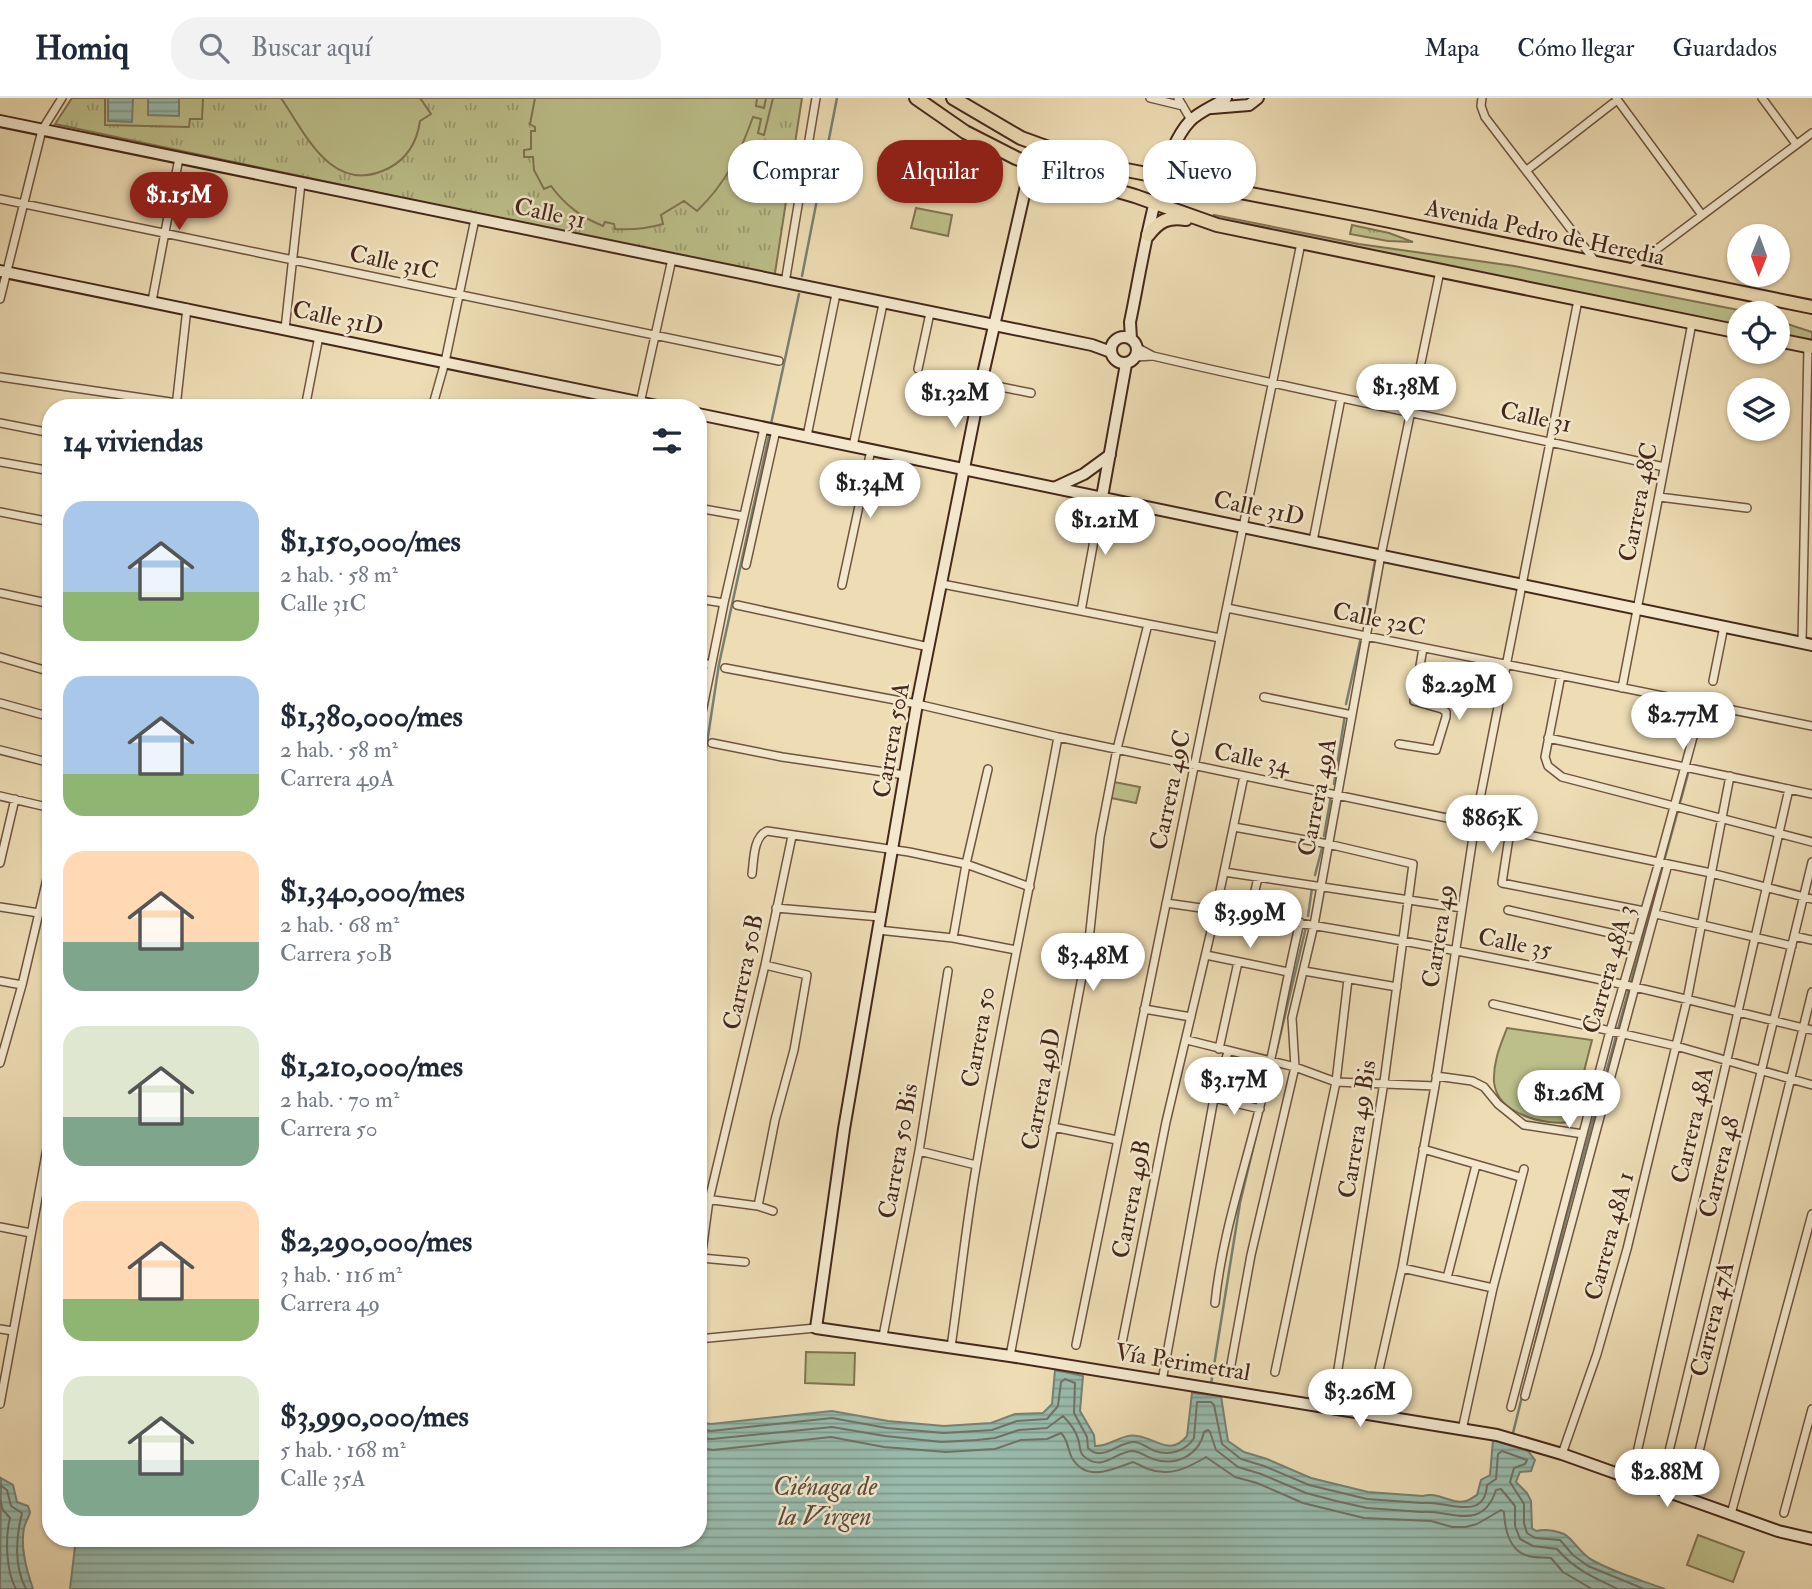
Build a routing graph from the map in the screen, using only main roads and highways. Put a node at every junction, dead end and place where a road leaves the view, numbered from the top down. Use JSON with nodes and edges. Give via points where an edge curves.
{"nodes":[{"id":1,"x":915,"y":98,"type":"edge"},
{"id":2,"x":953,"y":98,"type":"edge"},
{"id":3,"x":1210,"y":223,"type":"junction"},
{"id":4,"x":1148,"y":235,"type":"road end"},
{"id":5,"x":1812,"y":307,"type":"edge"},
{"id":6,"x":1727,"y":330,"type":"edge"},
{"id":7,"x":1790,"y":342,"type":"edge"},
{"id":8,"x":1810,"y":346,"type":"edge"}],
"edges":[{"from":1,"to":3,"type":"highway","via":[[965,132],[1031,164]]},
{"from":2,"to":5,"type":"highway","name":"Avenida Pedro de Heredia","via":[[1007,131],[1090,163]]},
{"from":3,"to":4,"type":"highway","via":[[1170,218]]},
{"from":3,"to":6,"type":"highway"},
{"from":7,"to":8,"type":"highway"}]}
